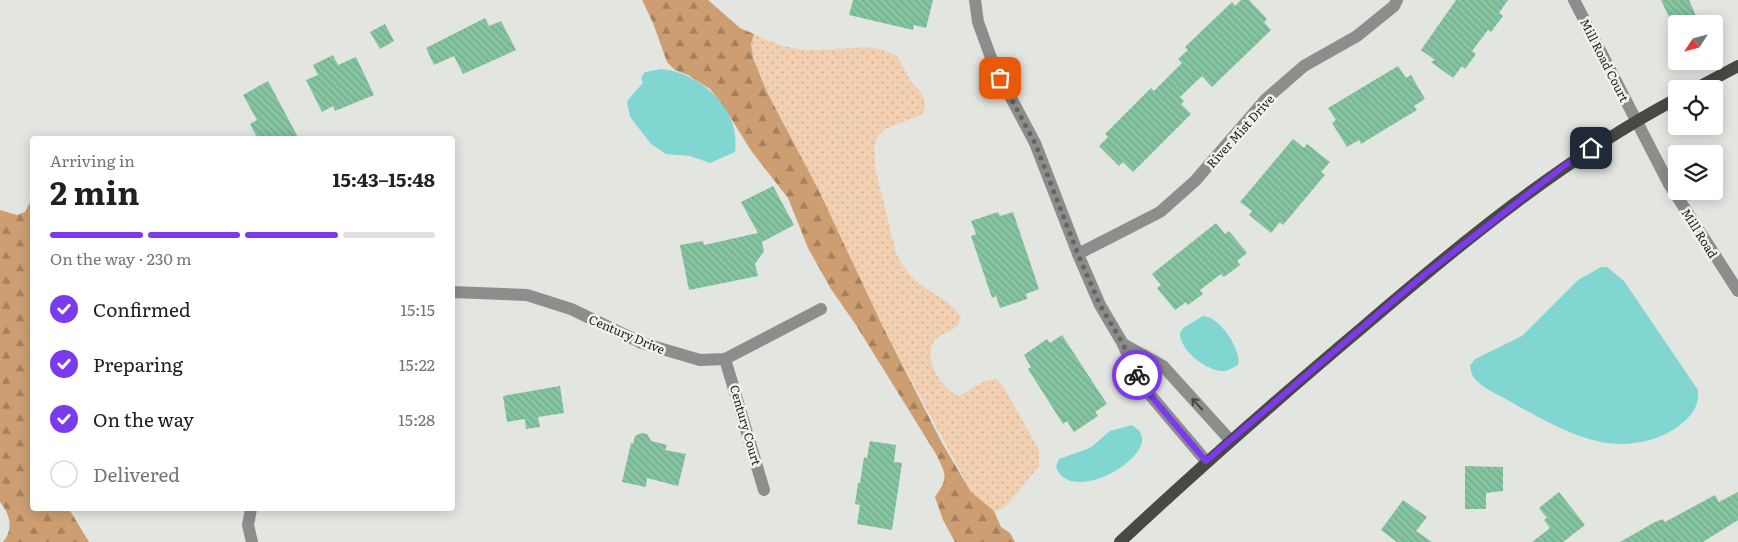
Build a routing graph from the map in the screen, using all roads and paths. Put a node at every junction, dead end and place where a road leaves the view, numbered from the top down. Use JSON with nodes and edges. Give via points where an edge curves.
{"nodes":[{"id":1,"x":975,"y":0,"type":"edge"},
{"id":2,"x":1397,"y":0,"type":"edge"},
{"id":3,"x":1574,"y":0,"type":"edge"},
{"id":4,"x":1738,"y":66,"type":"edge"},
{"id":5,"x":1712,"y":80,"type":"edge"},
{"id":6,"x":1668,"y":103,"type":"edge"},
{"id":7,"x":1636,"y":121,"type":"junction"},
{"id":8,"x":1078,"y":254,"type":"junction"},
{"id":9,"x":1738,"y":291,"type":"edge"},
{"id":10,"x":455,"y":292,"type":"edge"},
{"id":11,"x":821,"y":309,"type":"dead end"},
{"id":12,"x":1123,"y":344,"type":"junction"},
{"id":13,"x":726,"y":360,"type":"junction"},
{"id":14,"x":1230,"y":440,"type":"junction"},
{"id":15,"x":1206,"y":461,"type":"junction"},
{"id":16,"x":764,"y":490,"type":"dead end"},
{"id":17,"x":251,"y":511,"type":"edge"},
{"id":18,"x":252,"y":542,"type":"edge"},
{"id":19,"x":1120,"y":542,"type":"edge"}],
"edges":[{"from":1,"to":8,"type":"street","via":[[978,22],[994,66],[1035,143]]},
{"from":2,"to":8,"type":"street","name":"River Mist Drive","via":[[1357,36],[1304,66],[1266,99],[1195,181],[1160,212]]},
{"from":3,"to":7,"type":"street","name":"Mill Road Court"},
{"from":4,"to":5,"type":"main road"},
{"from":6,"to":7,"type":"main road"},
{"from":7,"to":9,"type":"street","name":"Mill Road","via":[[1669,184]]},
{"from":7,"to":14,"type":"main road","via":[[1564,166],[1419,279]]},
{"from":8,"to":12,"type":"street","via":[[1100,305]]},
{"from":10,"to":13,"type":"street","name":"Century Drive","via":[[526,295],[571,309],[642,343],[671,353],[700,360]]},
{"from":11,"to":13,"type":"street","name":"Century Drive"},
{"from":14,"to":12,"type":"street","one_way":true,"via":[[1163,366]]},
{"from":12,"to":15,"type":"street","via":[[1140,383]]},
{"from":13,"to":16,"type":"street","name":"Century Court"},
{"from":14,"to":15,"type":"main road"},
{"from":15,"to":19,"type":"main road"},
{"from":17,"to":18,"type":"street","via":[[248,525]]}]}
